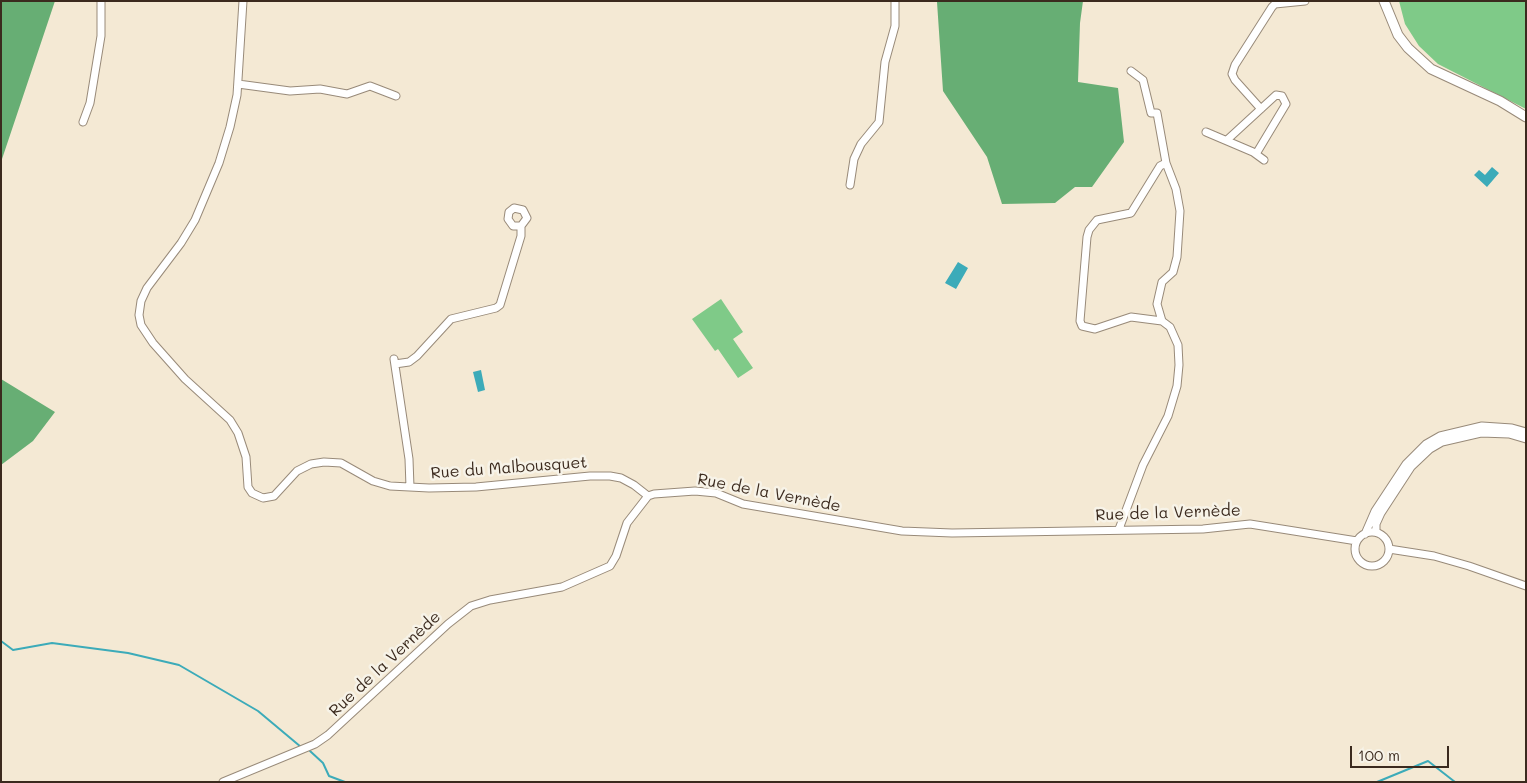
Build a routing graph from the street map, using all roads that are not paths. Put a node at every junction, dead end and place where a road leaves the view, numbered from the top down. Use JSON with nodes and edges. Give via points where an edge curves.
{"nodes":[{"id":1,"x":101,"y":1,"type":"edge"},
{"id":2,"x":243,"y":1,"type":"edge"},
{"id":3,"x":895,"y":1,"type":"edge"},
{"id":4,"x":1305,"y":1,"type":"edge"},
{"id":5,"x":1384,"y":1,"type":"edge"},
{"id":6,"x":1131,"y":71,"type":"dead end"},
{"id":7,"x":238,"y":84,"type":"junction"},
{"id":8,"x":396,"y":96,"type":"dead end"},
{"id":9,"x":1261,"y":109,"type":"junction"},
{"id":10,"x":1526,"y":117,"type":"edge"},
{"id":11,"x":83,"y":122,"type":"dead end"},
{"id":12,"x":1206,"y":132,"type":"dead end"},
{"id":13,"x":1227,"y":140,"type":"junction"},
{"id":14,"x":1256,"y":154,"type":"junction"},
{"id":15,"x":1264,"y":160,"type":"dead end"},
{"id":16,"x":1166,"y":163,"type":"junction"},
{"id":17,"x":850,"y":185,"type":"dead end"},
{"id":18,"x":521,"y":226,"type":"dead end"},
{"id":19,"x":1162,"y":321,"type":"junction"},
{"id":20,"x":1526,"y":432,"type":"edge"},
{"id":21,"x":1526,"y":439,"type":"edge"},
{"id":22,"x":410,"y":487,"type":"junction"},
{"id":23,"x":648,"y":496,"type":"junction"},
{"id":24,"x":1118,"y":529,"type":"junction"},
{"id":25,"x":1376,"y":532,"type":"junction"},
{"id":26,"x":1365,"y":534,"type":"junction"},
{"id":27,"x":1357,"y":541,"type":"junction"},
{"id":28,"x":1389,"y":549,"type":"junction"},
{"id":29,"x":1526,"y":586,"type":"edge"},
{"id":30,"x":223,"y":782,"type":"edge"}],
"edges":[{"from":1,"to":11,"type":"street","via":[[101,36],[90,103]]},
{"from":2,"to":7,"type":"street","name":"Rue du Malbousquet"},
{"from":3,"to":17,"type":"street","via":[[895,26],[885,62],[879,122],[861,144],[854,159]]},
{"from":4,"to":9,"type":"street","via":[[1272,7],[1235,65],[1232,74],[1235,80]]},
{"from":5,"to":10,"type":"main road","via":[[1398,35],[1430,69],[1500,101]]},
{"from":6,"to":16,"type":"street","via":[[1144,80],[1151,113],[1157,113]]},
{"from":7,"to":8,"type":"street","via":[[290,91],[320,89],[347,94],[370,86]]},
{"from":7,"to":22,"type":"street","name":"Rue du Malbousquet","via":[[230,127],[210,185],[181,243],[147,288],[141,301],[141,325],[184,379],[230,420],[246,456],[248,487],[252,493],[263,498],[274,496],[297,471],[324,462],[341,463],[382,484]]},
{"from":9,"to":13,"type":"street"},
{"from":9,"to":14,"type":"street","via":[[1276,95],[1282,96],[1286,104]]},
{"from":12,"to":13,"type":"street"},
{"from":13,"to":14,"type":"street"},
{"from":14,"to":15,"type":"street"},
{"from":16,"to":19,"type":"street","via":[[1180,211],[1177,257],[1172,272],[1162,282],[1157,304]]},
{"from":16,"to":19,"type":"street","via":[[1160,166],[1131,213],[1097,220],[1089,230],[1080,320],[1088,329],[1132,317]]},
{"from":18,"to":22,"type":"street","via":[[521,236],[500,305],[451,319],[409,362],[394,361],[410,459]]},
{"from":19,"to":24,"type":"street","via":[[1170,326],[1178,344],[1177,386],[1168,416],[1140,473]]},
{"from":20,"to":26,"type":"street","via":[[1482,426],[1440,436],[1426,444],[1406,464]]},
{"from":21,"to":25,"type":"street","via":[[1509,434],[1481,433],[1442,442],[1430,449],[1411,467],[1381,513]]},
{"from":22,"to":23,"type":"street","name":"Rue du Malbousquet","via":[[476,487],[610,476],[634,484]]},
{"from":23,"to":24,"type":"street","name":"Rue de la Vernède","via":[[673,491],[716,493],[743,504],[902,532]]},
{"from":23,"to":30,"type":"street","name":"Rue de la Vernède","via":[[627,523],[610,566],[562,586],[472,606],[328,735],[315,744]]},
{"from":24,"to":27,"type":"street","name":"Rue de la Vernède","via":[[1203,529],[1257,524]]},
{"from":25,"to":26,"type":"street"},
{"from":25,"to":28,"type":"street","via":[[1385,538]]},
{"from":26,"to":27,"type":"street"},
{"from":27,"to":28,"type":"street","via":[[1357,557],[1370,566],[1382,564]]},
{"from":28,"to":29,"type":"street","via":[[1434,556]]}]}
